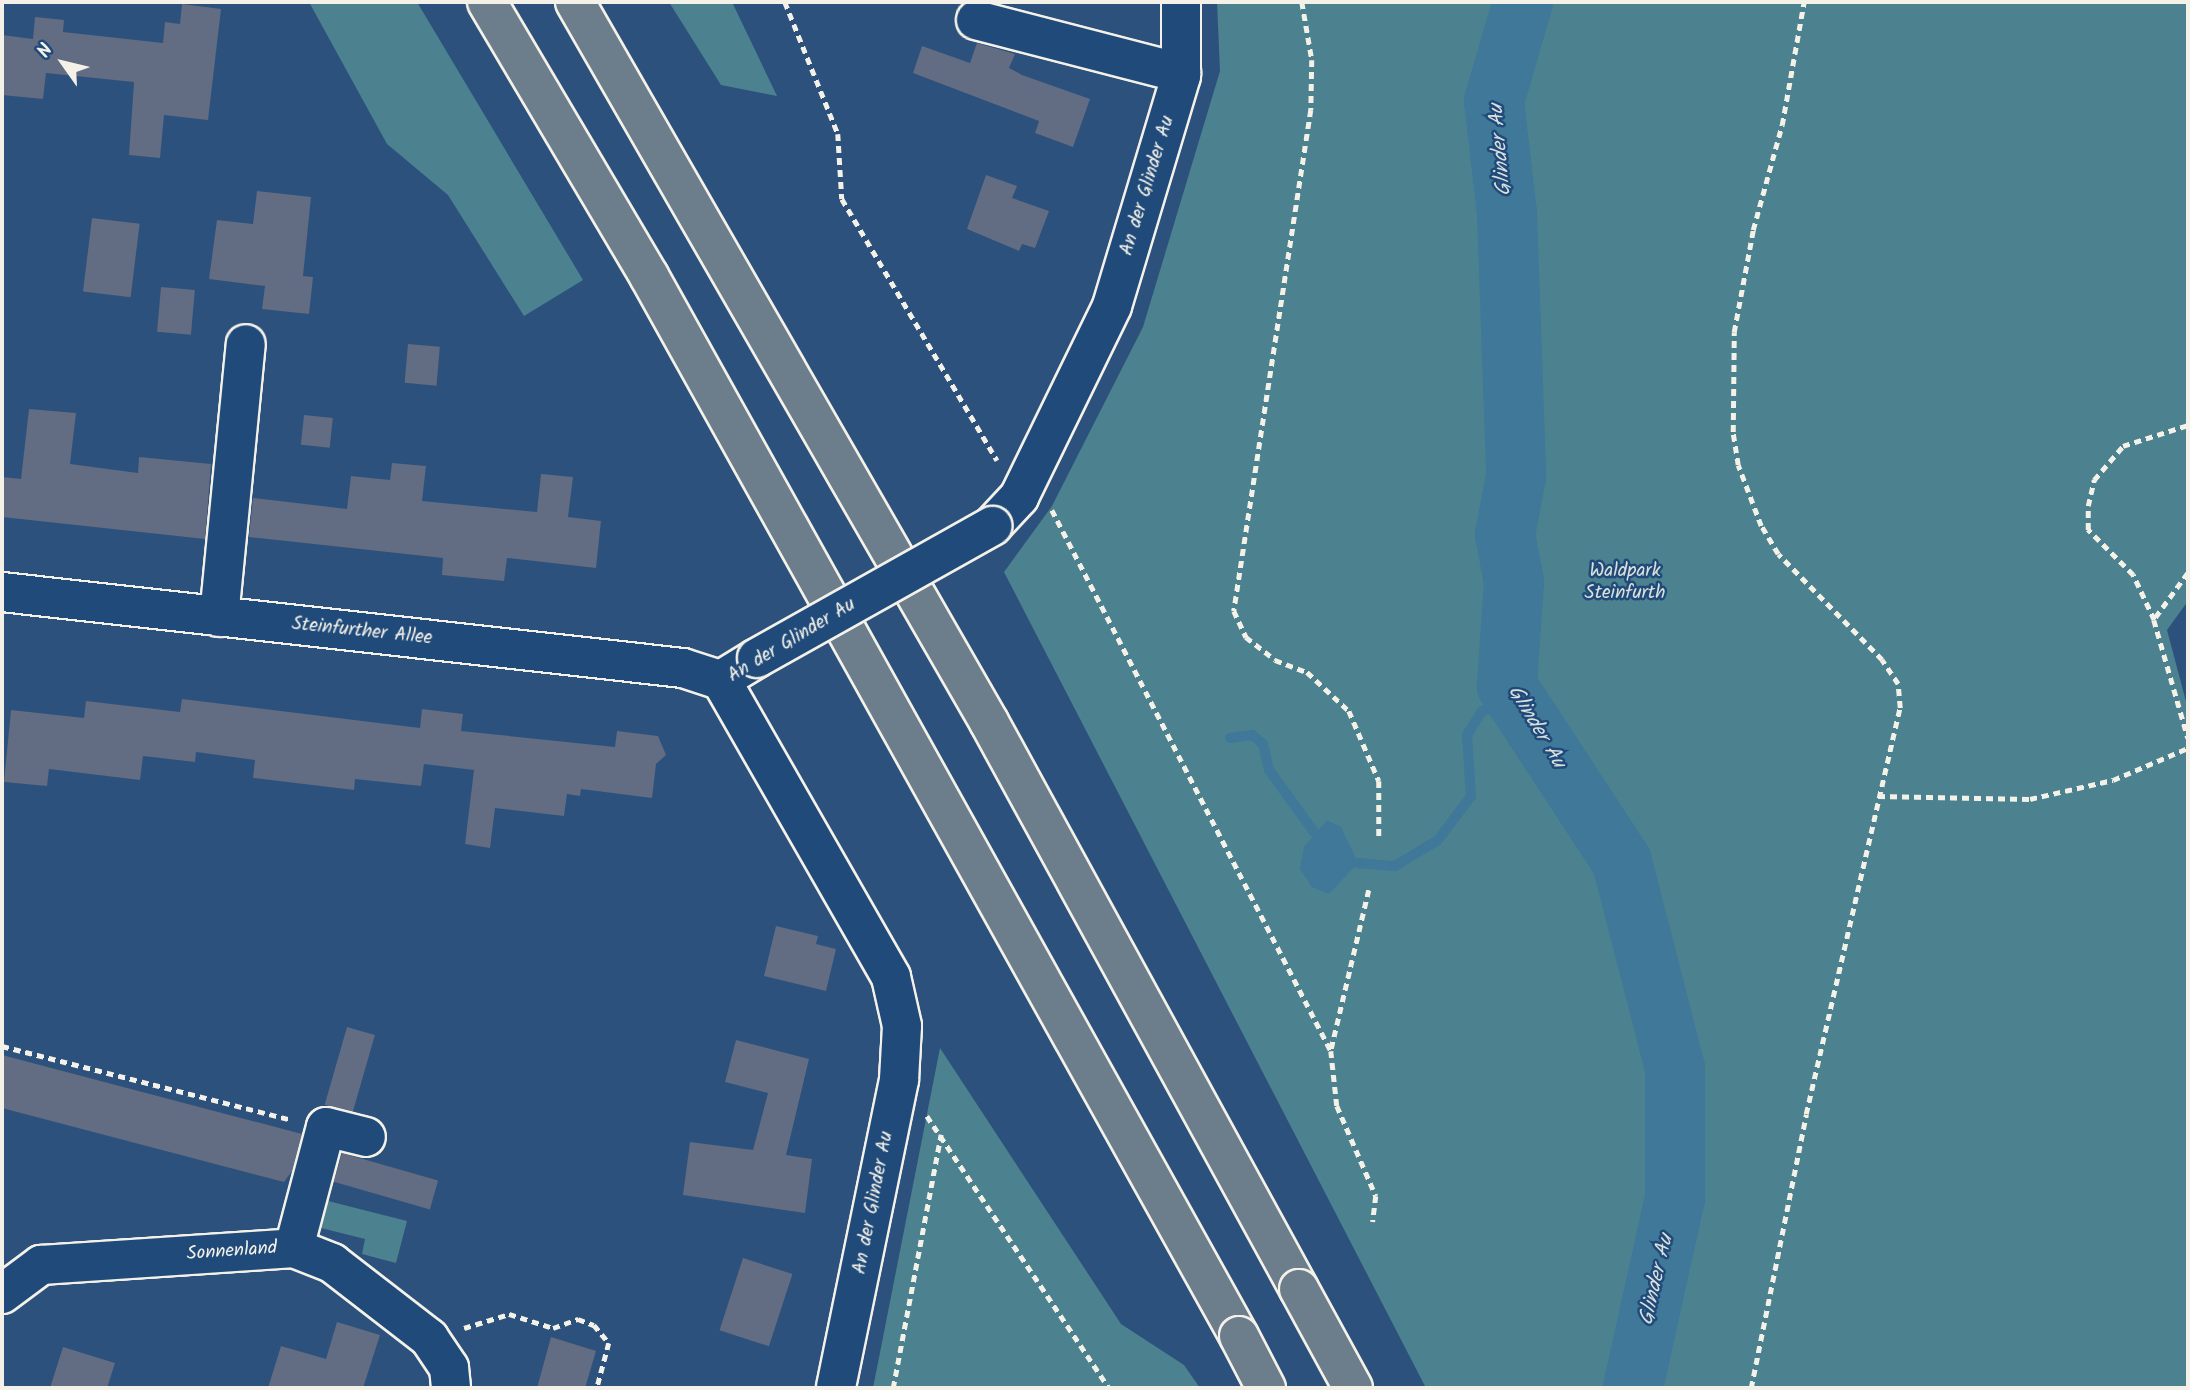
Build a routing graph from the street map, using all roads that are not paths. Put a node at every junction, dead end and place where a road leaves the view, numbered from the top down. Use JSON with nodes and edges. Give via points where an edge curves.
{"nodes":[{"id":1,"x":487,"y":2,"type":"edge"},
{"id":2,"x":575,"y":2,"type":"edge"},
{"id":3,"x":1181,"y":2,"type":"edge"},
{"id":4,"x":976,"y":20,"type":"dead end"},
{"id":5,"x":1181,"y":74,"type":"junction"},
{"id":6,"x":246,"y":344,"type":"dead end"},
{"id":7,"x":2,"y":592,"type":"edge"},
{"id":8,"x":219,"y":617,"type":"junction"},
{"id":9,"x":722,"y":680,"type":"junction"},
{"id":10,"x":366,"y":1137,"type":"dead end"},
{"id":11,"x":294,"y":1248,"type":"junction"},
{"id":12,"x":2,"y":1294,"type":"edge"},
{"id":13,"x":451,"y":1388,"type":"edge"},
{"id":14,"x":836,"y":1388,"type":"edge"},
{"id":15,"x":1266,"y":1388,"type":"edge"},
{"id":16,"x":1353,"y":1388,"type":"edge"}],
"edges":[{"from":1,"to":15,"type":"highway","bridge":true,"via":[[649,276]]},
{"from":2,"to":16,"type":"highway","bridge":true,"via":[[989,722]]},
{"from":3,"to":5,"type":"street","name":"An der Glinder Au"},
{"from":4,"to":5,"type":"street"},
{"from":5,"to":9,"type":"street","name":"An der Glinder Au","bridge":true,"via":[[1112,306],[1025,483],[992,526]]},
{"from":6,"to":8,"type":"street"},
{"from":7,"to":8,"type":"street","name":"Steinfurther Allee"},
{"from":8,"to":9,"type":"street","name":"Steinfurther Allee","via":[[683,668]]},
{"from":9,"to":14,"type":"street","name":"An der Glinder Au","via":[[891,977],[902,1026],[899,1080]]},
{"from":10,"to":11,"type":"street","via":[[326,1127]]},
{"from":11,"to":12,"type":"street","name":"Sonnenland","via":[[41,1265]]},
{"from":11,"to":13,"type":"street","name":"Sonnenland","via":[[332,1263],[429,1338],[449,1368]]}]}
